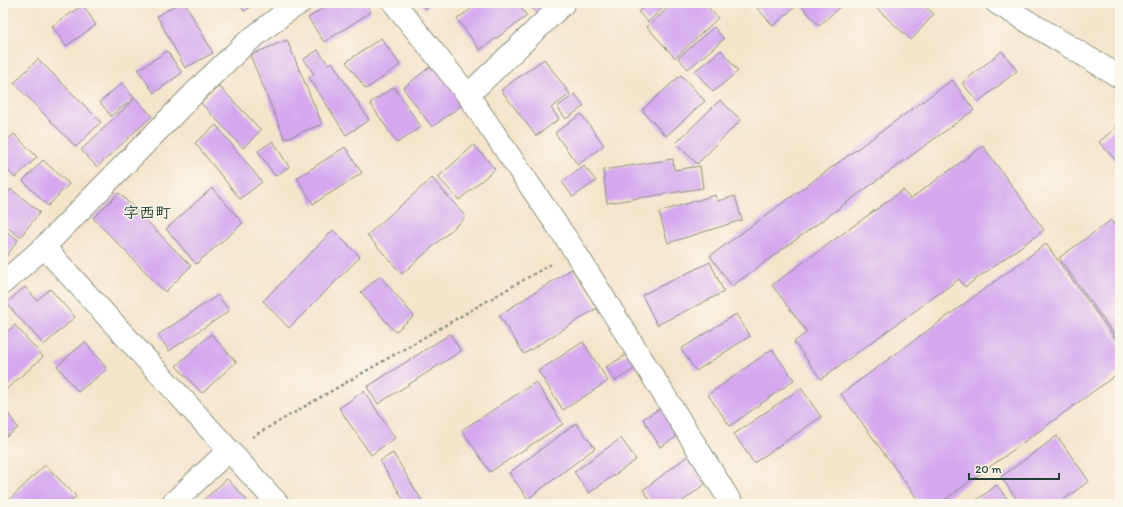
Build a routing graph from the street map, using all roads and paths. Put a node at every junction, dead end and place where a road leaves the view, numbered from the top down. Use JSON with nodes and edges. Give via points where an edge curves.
{"nodes":[{"id":1,"x":300,"y":3,"type":"edge"},
{"id":2,"x":394,"y":3,"type":"edge"},
{"id":3,"x":564,"y":3,"type":"edge"},
{"id":4,"x":997,"y":3,"type":"edge"},
{"id":5,"x":1120,"y":77,"type":"edge"},
{"id":6,"x":468,"y":95,"type":"junction"},
{"id":7,"x":44,"y":247,"type":"junction"},
{"id":8,"x":574,"y":250,"type":"junction"},
{"id":9,"x":3,"y":283,"type":"edge"},
{"id":10,"x":229,"y":450,"type":"junction"},
{"id":11,"x":172,"y":504,"type":"edge"},
{"id":12,"x":278,"y":504,"type":"edge"},
{"id":13,"x":732,"y":504,"type":"edge"}],
"edges":[{"from":1,"to":7,"type":"street","via":[[246,43]]},
{"from":2,"to":6,"type":"street"},
{"from":3,"to":6,"type":"street"},
{"from":4,"to":5,"type":"street"},
{"from":6,"to":8,"type":"street"},
{"from":7,"to":9,"type":"street"},
{"from":7,"to":10,"type":"street"},
{"from":8,"to":10,"type":"path"},
{"from":8,"to":13,"type":"street"},
{"from":10,"to":11,"type":"street"},
{"from":10,"to":12,"type":"street"}]}
